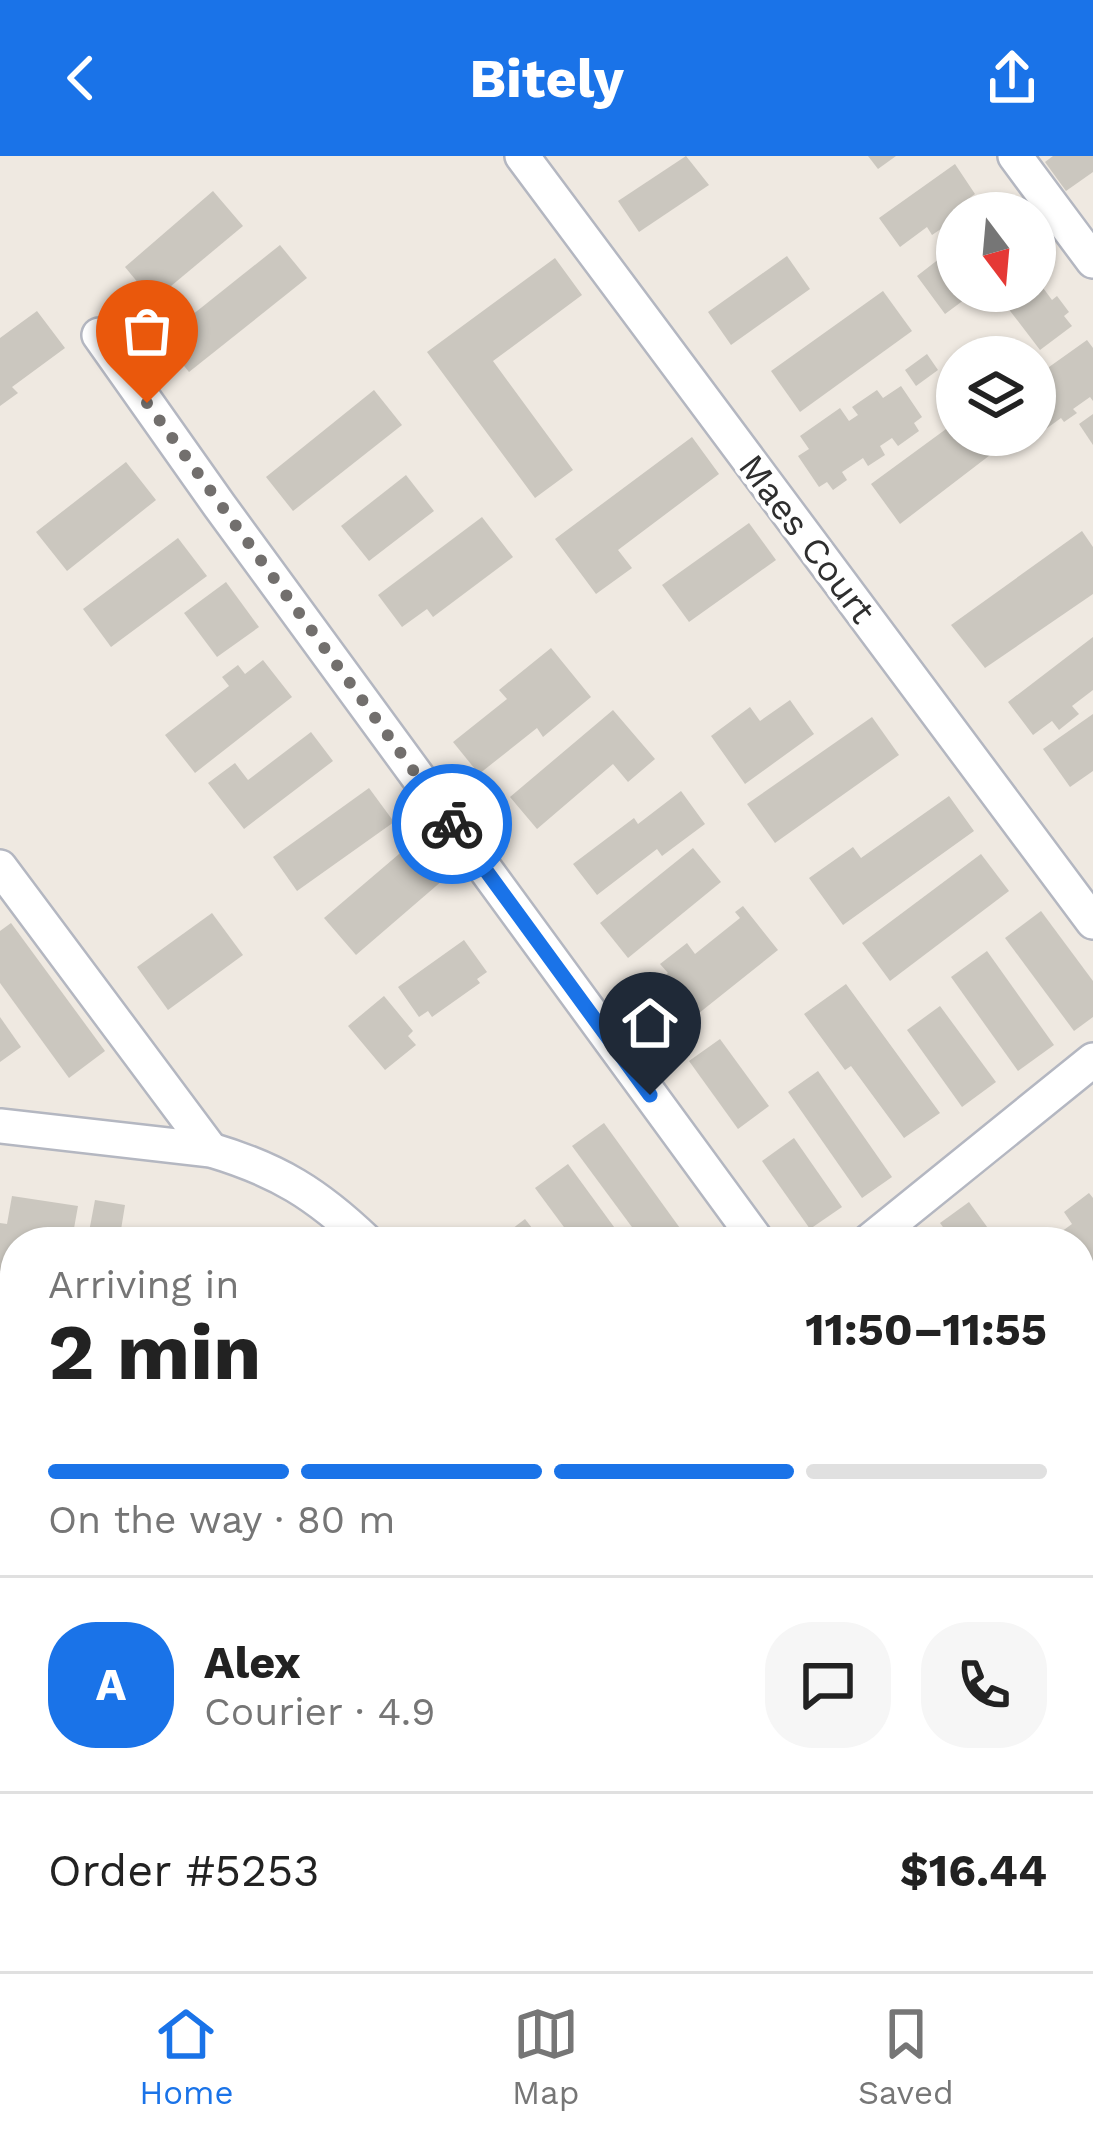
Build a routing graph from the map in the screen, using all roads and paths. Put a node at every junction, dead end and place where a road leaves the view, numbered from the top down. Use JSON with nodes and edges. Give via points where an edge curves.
{"nodes":[{"id":1,"x":521,"y":156,"type":"edge"},
{"id":2,"x":1015,"y":156,"type":"edge"},
{"id":3,"x":1093,"y":261,"type":"edge"},
{"id":4,"x":99,"y":335,"type":"dead end"},
{"id":5,"x":0,"y":868,"type":"edge"},
{"id":6,"x":1093,"y":922,"type":"edge"},
{"id":7,"x":1093,"y":1060,"type":"edge"},
{"id":8,"x":0,"y":1126,"type":"edge"},
{"id":9,"x":211,"y":1150,"type":"junction"},
{"id":10,"x":350,"y":1227,"type":"edge"},
{"id":11,"x":747,"y":1227,"type":"edge"},
{"id":12,"x":887,"y":1227,"type":"edge"}],
"edges":[{"from":1,"to":6,"type":"street","name":"Maes Court"},
{"from":2,"to":3,"type":"street"},
{"from":4,"to":11,"type":"street"},
{"from":5,"to":9,"type":"street"},
{"from":7,"to":12,"type":"street"},
{"from":8,"to":9,"type":"street"},
{"from":9,"to":10,"type":"street","via":[[289,1179]]}]}
